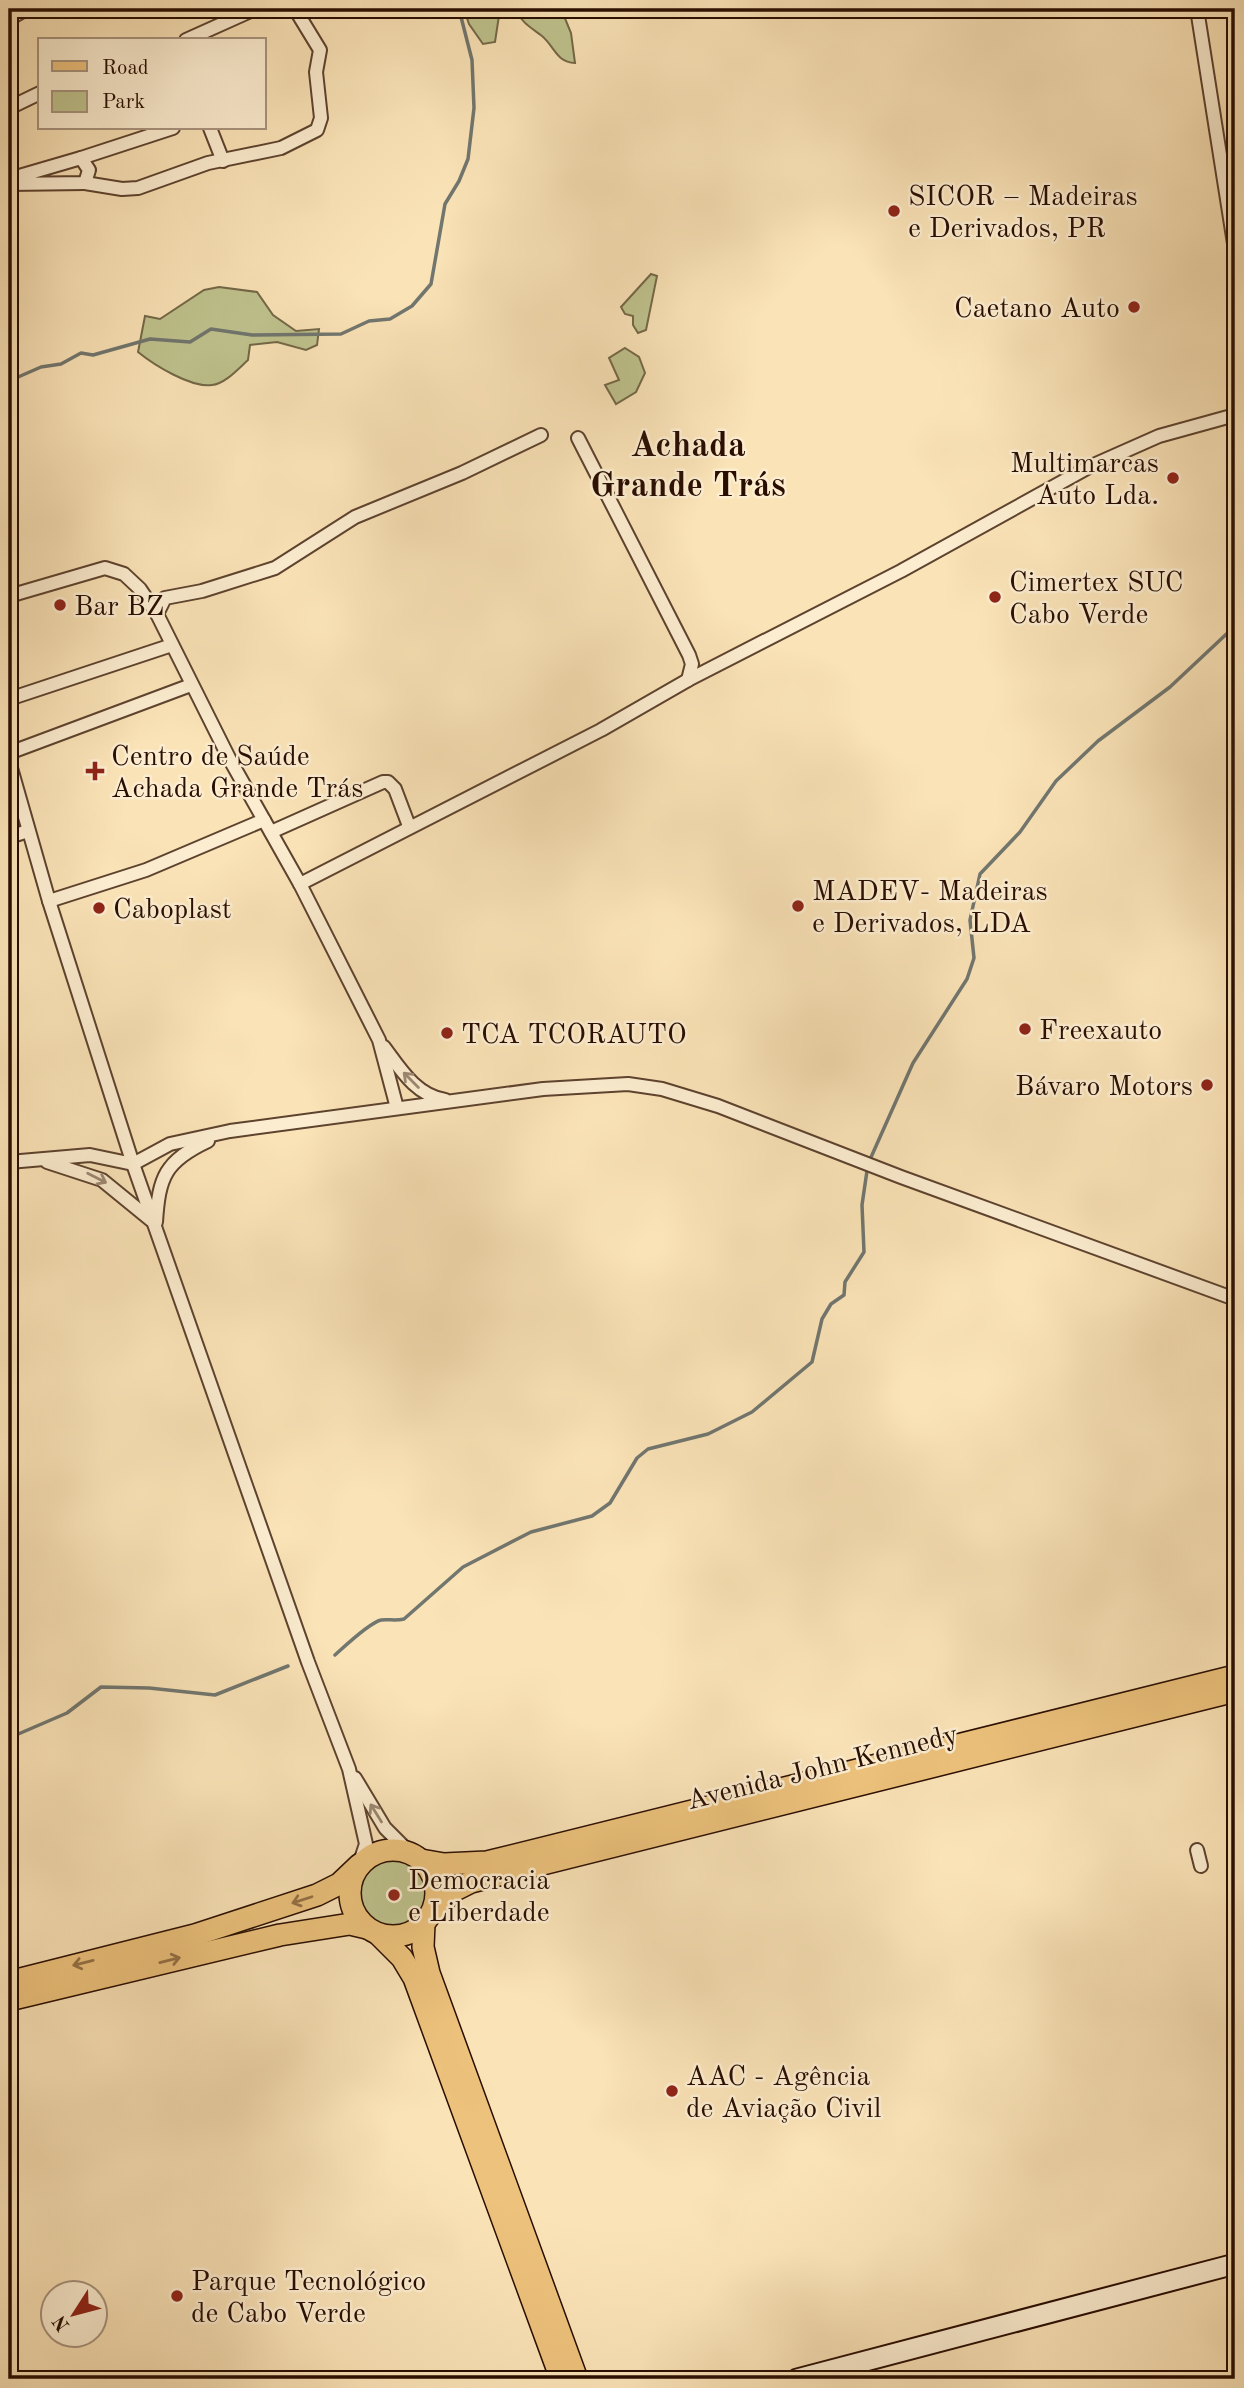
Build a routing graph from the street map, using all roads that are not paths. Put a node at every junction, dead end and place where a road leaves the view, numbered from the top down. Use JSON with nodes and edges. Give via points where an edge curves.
{"nodes":[{"id":1,"x":26,"y":9,"type":"edge"},
{"id":2,"x":255,"y":9,"type":"edge"},
{"id":3,"x":295,"y":9,"type":"edge"},
{"id":4,"x":1197,"y":9,"type":"edge"},
{"id":5,"x":9,"y":19,"type":"edge"},
{"id":6,"x":190,"y":38,"type":"edge"},
{"id":7,"x":38,"y":94,"type":"edge"},
{"id":8,"x":9,"y":108,"type":"edge"},
{"id":9,"x":167,"y":130,"type":"edge"},
{"id":10,"x":211,"y":130,"type":"edge"},
{"id":11,"x":81,"y":159,"type":"junction"},
{"id":12,"x":223,"y":161,"type":"junction"},
{"id":13,"x":9,"y":181,"type":"edge"},
{"id":14,"x":85,"y":183,"type":"junction"},
{"id":15,"x":1235,"y":250,"type":"edge"},
{"id":16,"x":1235,"y":415,"type":"edge"},
{"id":17,"x":541,"y":435,"type":"dead end"},
{"id":18,"x":578,"y":438,"type":"dead end"},
{"id":19,"x":9,"y":596,"type":"edge"},
{"id":20,"x":157,"y":614,"type":"junction"},
{"id":21,"x":172,"y":645,"type":"junction"},
{"id":22,"x":688,"y":680,"type":"junction"},
{"id":23,"x":191,"y":685,"type":"junction"},
{"id":24,"x":9,"y":699,"type":"edge"},
{"id":25,"x":9,"y":753,"type":"edge"},
{"id":26,"x":9,"y":761,"type":"edge"},
{"id":27,"x":264,"y":820,"type":"junction"},
{"id":28,"x":409,"y":826,"type":"junction"},
{"id":29,"x":28,"y":831,"type":"junction"},
{"id":30,"x":271,"y":832,"type":"junction"},
{"id":31,"x":9,"y":837,"type":"edge"},
{"id":32,"x":300,"y":884,"type":"junction"},
{"id":33,"x":49,"y":901,"type":"junction"},
{"id":34,"x":379,"y":1040,"type":"junction"},
{"id":35,"x":456,"y":1101,"type":"junction"},
{"id":36,"x":397,"y":1108,"type":"junction"},
{"id":37,"x":230,"y":1131,"type":"junction"},
{"id":38,"x":32,"y":1160,"type":"junction"},
{"id":39,"x":9,"y":1162,"type":"edge"},
{"id":40,"x":133,"y":1164,"type":"junction"},
{"id":41,"x":156,"y":1226,"type":"junction"},
{"id":42,"x":1235,"y":1299,"type":"edge"},
{"id":43,"x":1235,"y":1676,"type":"edge"},
{"id":44,"x":1235,"y":1691,"type":"edge"},
{"id":45,"x":349,"y":1769,"type":"junction"},
{"id":46,"x":1197,"y":1850,"type":"dead end"},
{"id":47,"x":416,"y":1856,"type":"junction"},
{"id":48,"x":359,"y":1865,"type":"junction"},
{"id":49,"x":1201,"y":1866,"type":"dead end"},
{"id":50,"x":428,"y":1918,"type":"junction"},
{"id":51,"x":372,"y":1931,"type":"junction"},
{"id":52,"x":9,"y":1982,"type":"edge"},
{"id":53,"x":9,"y":2000,"type":"edge"},
{"id":54,"x":1235,"y":2264,"type":"edge"},
{"id":55,"x":807,"y":2378,"type":"edge"},
{"id":56,"x":561,"y":2379,"type":"edge"},
{"id":57,"x":577,"y":2379,"type":"edge"}],
"edges":[{"from":1,"to":5,"type":"street"},
{"from":2,"to":6,"type":"street"},
{"from":3,"to":12,"type":"street","via":[[320,50],[315,80],[320,125],[312,135],[281,148]]},
{"from":4,"to":15,"type":"street"},
{"from":7,"to":8,"type":"street"},
{"from":9,"to":11,"type":"street"},
{"from":10,"to":12,"type":"street"},
{"from":11,"to":13,"type":"street"},
{"from":11,"to":14,"type":"street","via":[[89,170]]},
{"from":12,"to":14,"type":"street","via":[[138,188]]},
{"from":13,"to":14,"type":"street"},
{"from":16,"to":22,"type":"street","via":[[1159,436],[1119,453]]},
{"from":17,"to":20,"type":"street","via":[[355,517],[275,568],[165,598]]},
{"from":18,"to":22,"type":"street","via":[[689,655]]},
{"from":19,"to":20,"type":"street","via":[[105,568],[132,581]]},
{"from":20,"to":21,"type":"street"},
{"from":21,"to":23,"type":"street"},
{"from":21,"to":24,"type":"street"},
{"from":22,"to":28,"type":"street","via":[[601,730]]},
{"from":23,"to":25,"type":"street"},
{"from":23,"to":27,"type":"street"},
{"from":26,"to":29,"type":"street"},
{"from":27,"to":30,"type":"street"},
{"from":27,"to":33,"type":"street","via":[[146,870]]},
{"from":28,"to":30,"type":"street","via":[[395,789],[383,782]]},
{"from":28,"to":32,"type":"street"},
{"from":29,"to":31,"type":"street"},
{"from":29,"to":33,"type":"street"},
{"from":30,"to":32,"type":"street"},
{"from":32,"to":34,"type":"street"},
{"from":33,"to":40,"type":"street"},
{"from":35,"to":34,"type":"street","one_way":true,"via":[[433,1097],[415,1086]]},
{"from":34,"to":36,"type":"street"},
{"from":35,"to":36,"type":"street"},
{"from":35,"to":42,"type":"street","via":[[572,1086],[628,1084],[689,1096]]},
{"from":36,"to":37,"type":"street"},
{"from":37,"to":40,"type":"street","via":[[170,1144]]},
{"from":37,"to":41,"type":"street","via":[[173,1162],[158,1189]]},
{"from":38,"to":39,"type":"street"},
{"from":38,"to":40,"type":"street","via":[[90,1155]]},
{"from":38,"to":41,"type":"street","one_way":true,"via":[[102,1180]]},
{"from":40,"to":41,"type":"street"},
{"from":41,"to":45,"type":"street","via":[[307,1662]]},
{"from":43,"to":47,"type":"main road","name":"Avenida John Kennedy","via":[[487,1862],[444,1864]]},
{"from":44,"to":50,"type":"main road","name":"Avenida John Kennedy","via":[[471,1882],[455,1890]]},
{"from":47,"to":45,"type":"street","one_way":true,"via":[[385,1828]]},
{"from":45,"to":48,"type":"street","via":[[366,1844]]},
{"from":46,"to":49,"type":"street"},
{"from":47,"to":48,"type":"main road","via":[[384,1850]]},
{"from":47,"to":50,"type":"main road","via":[[436,1885]]},
{"from":48,"to":51,"type":"main road","via":[[351,1878],[350,1899],[357,1918]]},
{"from":48,"to":52,"type":"main road","one_way":true,"via":[[339,1884],[307,1899],[195,1935]]},
{"from":50,"to":51,"type":"main road","via":[[403,1936]]},
{"from":50,"to":57,"type":"main road","via":[[423,1947],[429,1973]]},
{"from":53,"to":51,"type":"main road","one_way":true,"via":[[280,1935],[350,1924]]},
{"from":51,"to":56,"type":"main road","via":[[402,1958],[414,1979]]},
{"from":54,"to":55,"type":"main road"}]}
